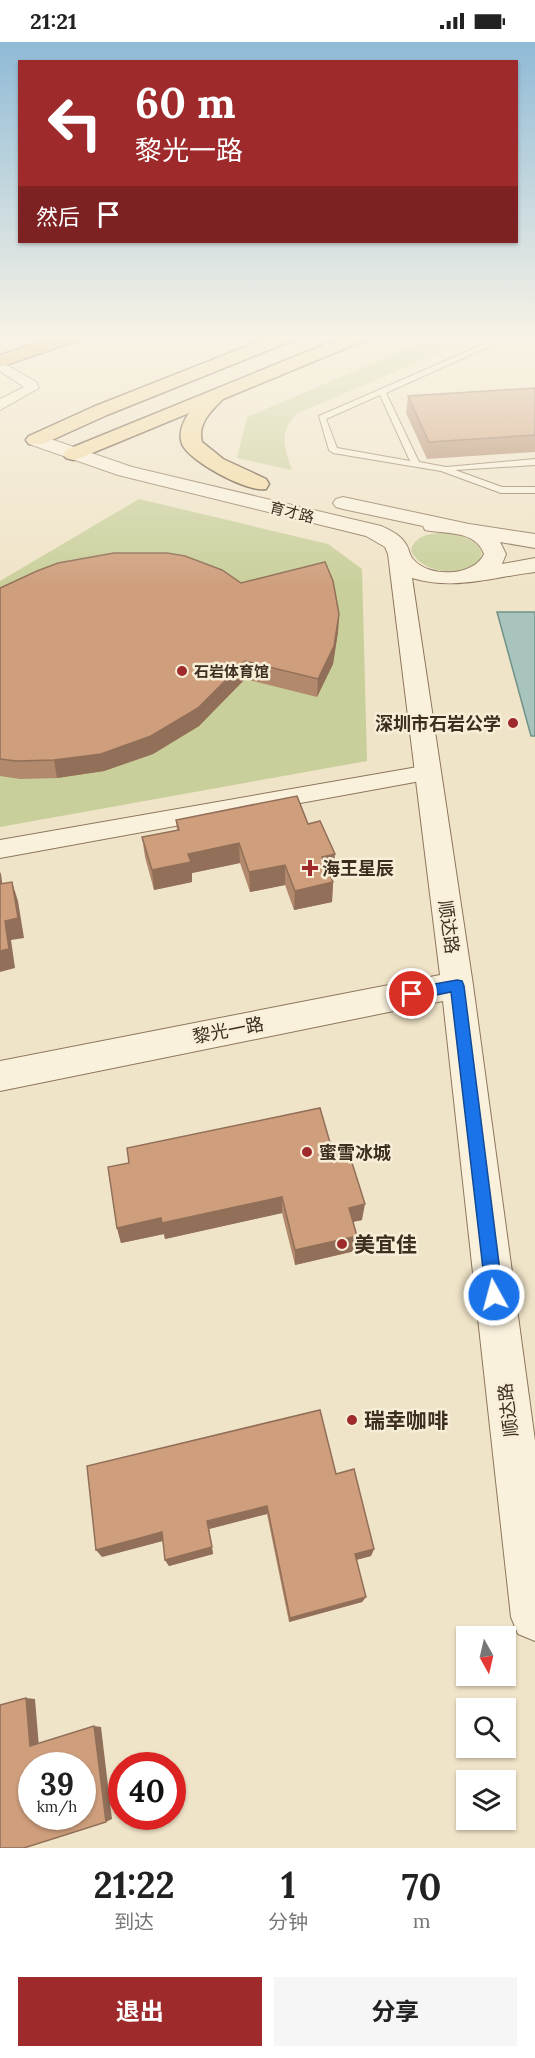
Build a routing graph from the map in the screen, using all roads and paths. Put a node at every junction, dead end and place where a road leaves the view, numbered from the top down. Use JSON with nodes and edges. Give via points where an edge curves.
{"nodes":[{"id":1,"x":84,"y":419,"type":"edge"},
{"id":2,"x":155,"y":419,"type":"edge"},
{"id":3,"x":195,"y":419,"type":"edge"},
{"id":4,"x":322,"y":419,"type":"edge"},
{"id":5,"x":395,"y":419,"type":"edge"},
{"id":6,"x":56,"y":431,"type":"junction"},
{"id":7,"x":36,"y":440,"type":"joint"},
{"id":8,"x":82,"y":450,"type":"junction"},
{"id":9,"x":535,"y":462,"type":"edge"},
{"id":10,"x":416,"y":463,"type":"junction"},
{"id":11,"x":443,"y":469,"type":"junction"},
{"id":12,"x":258,"y":484,"type":"junction"},
{"id":13,"x":535,"y":490,"type":"edge"},
{"id":14,"x":304,"y":494,"type":"dead end"},
{"id":15,"x":328,"y":499,"type":"dead end"},
{"id":16,"x":461,"y":527,"type":"junction"},
{"id":17,"x":535,"y":541,"type":"edge"},
{"id":18,"x":398,"y":551,"type":"junction"},
{"id":19,"x":535,"y":565,"type":"edge"},
{"id":20,"x":478,"y":574,"type":"junction"},
{"id":21,"x":448,"y":578,"type":"junction"},
{"id":22,"x":409,"y":631,"type":"junction"},
{"id":23,"x":429,"y":773,"type":"junction"},
{"id":24,"x":0,"y":849,"type":"edge"},
{"id":25,"x":457,"y":986,"type":"junction"},
{"id":26,"x":0,"y":1076,"type":"edge"},
{"id":27,"x":535,"y":1617,"type":"edge"}],
"edges":[{"from":1,"to":6,"type":"main road"},
{"from":2,"to":8,"type":"main road"},
{"from":3,"to":12,"type":"main road","via":[[191,433],[193,445],[216,463]]},
{"from":4,"to":10,"type":"lane","via":[[333,450]]},
{"from":5,"to":10,"type":"lane"},
{"from":6,"to":7,"type":"main road"},
{"from":6,"to":8,"type":"street","name":"育才路"},
{"from":7,"to":8,"type":"street","name":"育才路"},
{"from":8,"to":12,"type":"street","name":"育才路"},
{"from":8,"to":18,"type":"street","name":"育才路","via":[[125,471],[373,531],[383,535]]},
{"from":9,"to":11,"type":"lane"},
{"from":10,"to":11,"type":"lane"},
{"from":11,"to":13,"type":"lane","via":[[501,490]]},
{"from":12,"to":14,"type":"street","name":"育才路"},
{"from":15,"to":16,"type":"street","name":"育才路"},
{"from":16,"to":17,"type":"street","name":"育才路"},
{"from":16,"to":18,"type":"street","via":[[438,525],[410,531],[401,538]]},
{"from":16,"to":20,"type":"street","via":[[481,535],[495,551],[494,560]]},
{"from":18,"to":21,"type":"street","name":"育才路","via":[[405,564],[417,572]]},
{"from":18,"to":22,"type":"street","name":"顺达路"},
{"from":19,"to":20,"type":"street","name":"育才路"},
{"from":20,"to":21,"type":"street","name":"育才路"},
{"from":21,"to":22,"type":"street","name":"顺达路","via":[[420,595],[409,616]]},
{"from":22,"to":23,"type":"street","name":"顺达路"},
{"from":23,"to":24,"type":"street"},
{"from":23,"to":25,"type":"street","name":"顺达路"},
{"from":25,"to":26,"type":"street","name":"黎光一路"},
{"from":25,"to":27,"type":"street","name":"顺达路"}]}
